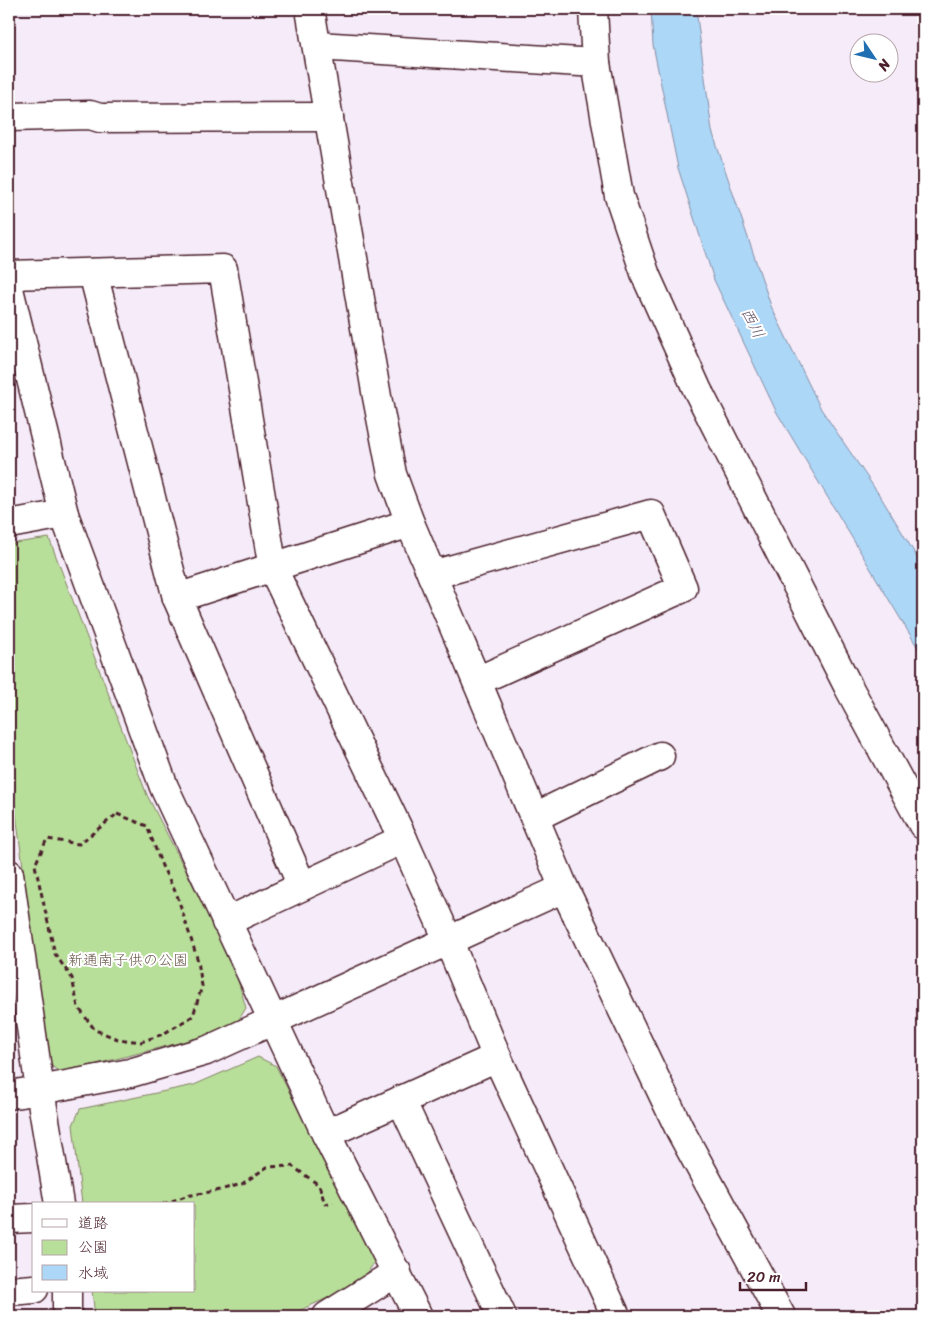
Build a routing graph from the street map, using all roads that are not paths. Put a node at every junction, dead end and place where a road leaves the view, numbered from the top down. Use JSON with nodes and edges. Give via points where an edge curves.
{"nodes":[{"id":1,"x":310,"y":9,"type":"edge"},
{"id":2,"x":593,"y":9,"type":"edge"},
{"id":3,"x":317,"y":46,"type":"junction"},
{"id":4,"x":596,"y":63,"type":"junction"},
{"id":5,"x":329,"y":116,"type":"junction"},
{"id":6,"x":9,"y":117,"type":"edge"},
{"id":7,"x":93,"y":273,"type":"junction"},
{"id":8,"x":9,"y":275,"type":"edge"},
{"id":9,"x":9,"y":289,"type":"edge"},
{"id":10,"x":64,"y":514,"type":"junction"},
{"id":11,"x":410,"y":523,"type":"junction"},
{"id":12,"x":9,"y":524,"type":"edge"},
{"id":13,"x":273,"y":569,"type":"junction"},
{"id":14,"x":432,"y":575,"type":"junction"},
{"id":15,"x":177,"y":598,"type":"junction"},
{"id":16,"x":477,"y":680,"type":"junction"},
{"id":17,"x":660,"y":756,"type":"dead end"},
{"id":18,"x":535,"y":817,"type":"junction"},
{"id":19,"x":923,"y":825,"type":"edge"},
{"id":20,"x":403,"y":839,"type":"junction"},
{"id":21,"x":9,"y":874,"type":"edge"},
{"id":22,"x":302,"y":886,"type":"junction"},
{"id":23,"x":564,"y":888,"type":"junction"},
{"id":24,"x":226,"y":922,"type":"junction"},
{"id":25,"x":449,"y":942,"type":"junction"},
{"id":26,"x":18,"y":990,"type":"edge"},
{"id":27,"x":274,"y":1020,"type":"junction"},
{"id":28,"x":497,"y":1056,"type":"junction"},
{"id":29,"x":40,"y":1090,"type":"junction"},
{"id":30,"x":9,"y":1095,"type":"edge"},
{"id":31,"x":401,"y":1100,"type":"junction"},
{"id":32,"x":326,"y":1134,"type":"junction"},
{"id":33,"x":59,"y":1202,"type":"edge"},
{"id":34,"x":32,"y":1218,"type":"edge"},
{"id":35,"x":9,"y":1219,"type":"edge"},
{"id":36,"x":397,"y":1272,"type":"junction"},
{"id":37,"x":32,"y":1289,"type":"edge"},
{"id":38,"x":9,"y":1291,"type":"edge"},
{"id":39,"x":66,"y":1292,"type":"edge"},
{"id":40,"x":67,"y":1316,"type":"edge"},
{"id":41,"x":327,"y":1316,"type":"edge"},
{"id":42,"x":418,"y":1316,"type":"edge"},
{"id":43,"x":502,"y":1316,"type":"edge"},
{"id":44,"x":616,"y":1316,"type":"edge"},
{"id":45,"x":781,"y":1316,"type":"edge"}],
"edges":[{"from":1,"to":3,"type":"street"},
{"from":2,"to":4,"type":"street"},
{"from":3,"to":4,"type":"street"},
{"from":3,"to":5,"type":"street"},
{"from":4,"to":19,"type":"street","via":[[619,196],[646,276],[697,389],[849,688]]},
{"from":5,"to":6,"type":"street"},
{"from":5,"to":11,"type":"street","via":[[376,397],[392,474]]},
{"from":7,"to":8,"type":"street"},
{"from":7,"to":13,"type":"street","via":[[223,268]]},
{"from":7,"to":15,"type":"street"},
{"from":9,"to":10,"type":"street"},
{"from":10,"to":12,"type":"street"},
{"from":10,"to":24,"type":"street","via":[[164,787]]},
{"from":11,"to":13,"type":"street"},
{"from":11,"to":14,"type":"street"},
{"from":13,"to":15,"type":"street"},
{"from":13,"to":20,"type":"street"},
{"from":14,"to":16,"type":"street"},
{"from":14,"to":16,"type":"street","via":[[651,514],[683,588]]},
{"from":15,"to":22,"type":"street"},
{"from":16,"to":18,"type":"street"},
{"from":17,"to":18,"type":"street"},
{"from":18,"to":23,"type":"street"},
{"from":20,"to":22,"type":"street"},
{"from":20,"to":25,"type":"street"},
{"from":21,"to":26,"type":"street"},
{"from":22,"to":24,"type":"street"},
{"from":23,"to":25,"type":"street"},
{"from":23,"to":45,"type":"street","via":[[680,1130]]},
{"from":24,"to":27,"type":"street"},
{"from":25,"to":27,"type":"street"},
{"from":25,"to":28,"type":"street"},
{"from":26,"to":29,"type":"street"},
{"from":27,"to":29,"type":"street","via":[[196,1054],[130,1073]]},
{"from":27,"to":32,"type":"street"},
{"from":28,"to":31,"type":"street"},
{"from":28,"to":44,"type":"street"},
{"from":29,"to":30,"type":"street"},
{"from":29,"to":33,"type":"street"},
{"from":31,"to":32,"type":"street"},
{"from":31,"to":43,"type":"street"},
{"from":32,"to":36,"type":"street"},
{"from":34,"to":35,"type":"street"},
{"from":36,"to":41,"type":"street"},
{"from":36,"to":42,"type":"street"},
{"from":37,"to":38,"type":"street"},
{"from":39,"to":40,"type":"street"}]}
